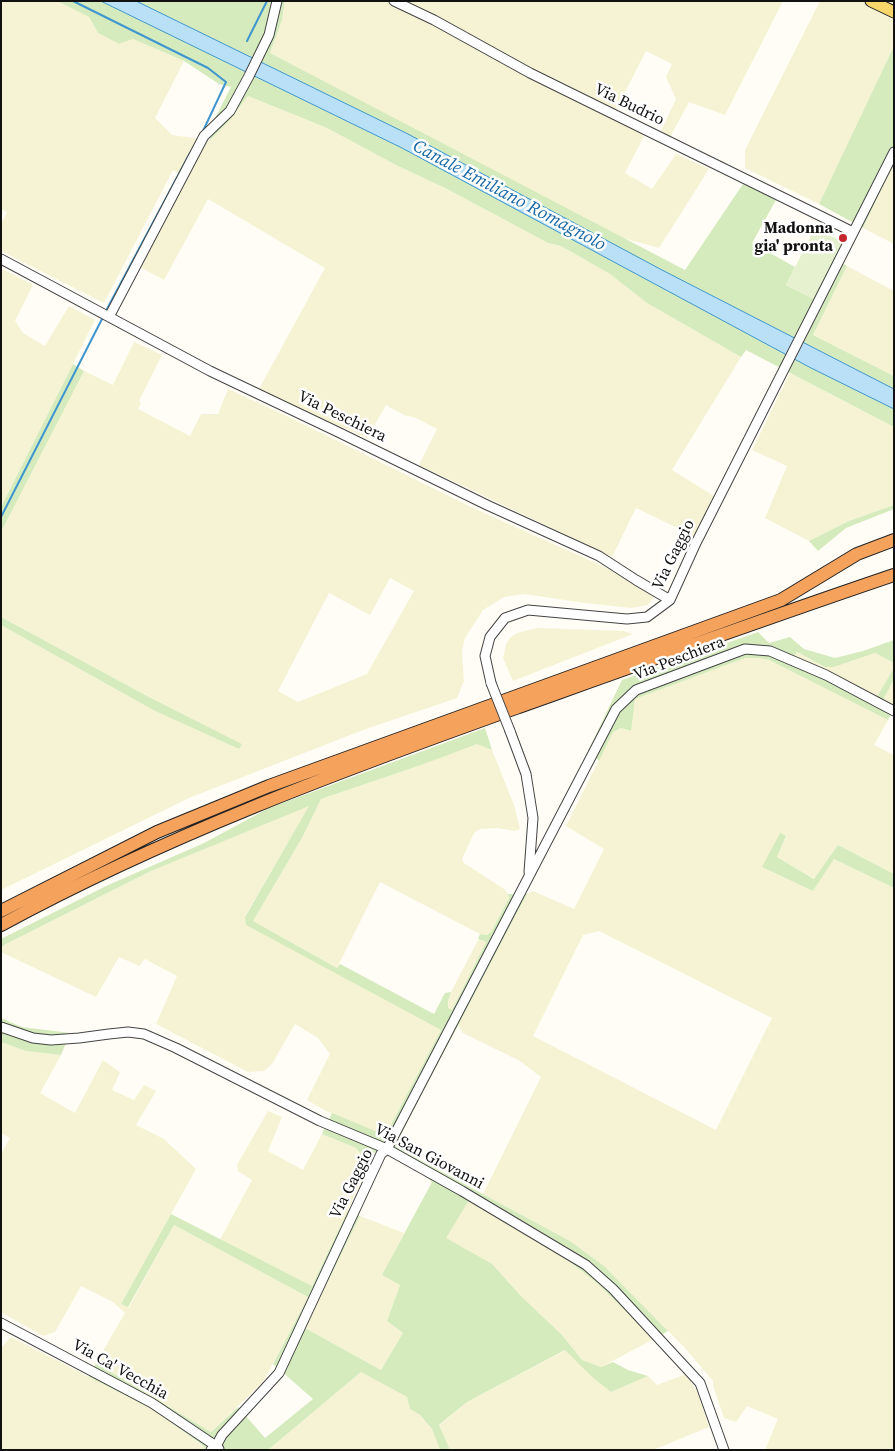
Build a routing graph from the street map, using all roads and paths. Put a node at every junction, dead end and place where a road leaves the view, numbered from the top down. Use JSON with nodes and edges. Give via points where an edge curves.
{"nodes":[{"id":1,"x":277,"y":1,"type":"edge"},
{"id":2,"x":394,"y":1,"type":"edge"},
{"id":3,"x":871,"y":1,"type":"edge"},
{"id":4,"x":894,"y":12,"type":"edge"},
{"id":5,"x":894,"y":152,"type":"edge"},
{"id":6,"x":853,"y":232,"type":"junction"},
{"id":7,"x":1,"y":259,"type":"edge"},
{"id":8,"x":109,"y":316,"type":"junction"},
{"id":9,"x":894,"y":540,"type":"edge"},
{"id":10,"x":894,"y":575,"type":"edge"},
{"id":11,"x":670,"y":600,"type":"junction"},
{"id":12,"x":894,"y":711,"type":"edge"},
{"id":13,"x":534,"y":867,"type":"joint"},
{"id":14,"x":528,"y":878,"type":"junction"},
{"id":15,"x":1,"y":911,"type":"edge"},
{"id":16,"x":1,"y":925,"type":"edge"},
{"id":17,"x":1,"y":1027,"type":"edge"},
{"id":18,"x":387,"y":1149,"type":"junction"},
{"id":19,"x":1,"y":1323,"type":"edge"},
{"id":20,"x":215,"y":1448,"type":"edge"},
{"id":21,"x":724,"y":1450,"type":"edge"}],
"edges":[{"from":1,"to":8,"type":"street","via":[[269,35],[250,76],[230,111],[204,136]]},
{"from":2,"to":6,"type":"street","name":"Via Budrio","via":[[530,73]]},
{"from":3,"to":4,"type":"main road"},
{"from":5,"to":6,"type":"street","name":"Via Gaggio"},
{"from":6,"to":11,"type":"street","name":"Via Gaggio"},
{"from":7,"to":8,"type":"street","name":"Via Peschiera"},
{"from":8,"to":11,"type":"street","name":"Via Peschiera","via":[[210,371],[599,556]]},
{"from":9,"to":15,"type":"highway","via":[[857,554],[781,600],[269,786],[157,832]]},
{"from":10,"to":16,"type":"highway","via":[[268,800],[160,846]]},
{"from":11,"to":14,"type":"street","name":"Via Gaggio","bridge":true,"via":[[647,617],[627,619],[528,610],[504,618],[490,637],[485,656],[491,682],[526,774],[533,818]]},
{"from":12,"to":13,"type":"street","name":"Via Peschiera","via":[[826,675],[770,651],[744,649],[636,690],[616,709]]},
{"from":13,"to":14,"type":"street","name":"Via Gaggio"},
{"from":14,"to":18,"type":"street","name":"Via Gaggio"},
{"from":17,"to":18,"type":"street","name":"Via San Giovanni","via":[[51,1040],[128,1032],[144,1034],[320,1121]]},
{"from":18,"to":20,"type":"street","name":"Via Gaggio","via":[[381,1154],[279,1373],[222,1435]]},
{"from":18,"to":21,"type":"street","name":"Via San Giovanni","via":[[586,1265],[613,1289],[700,1383]]},
{"from":19,"to":20,"type":"street","name":"Via Ca' Vecchia","via":[[152,1403]]}]}
